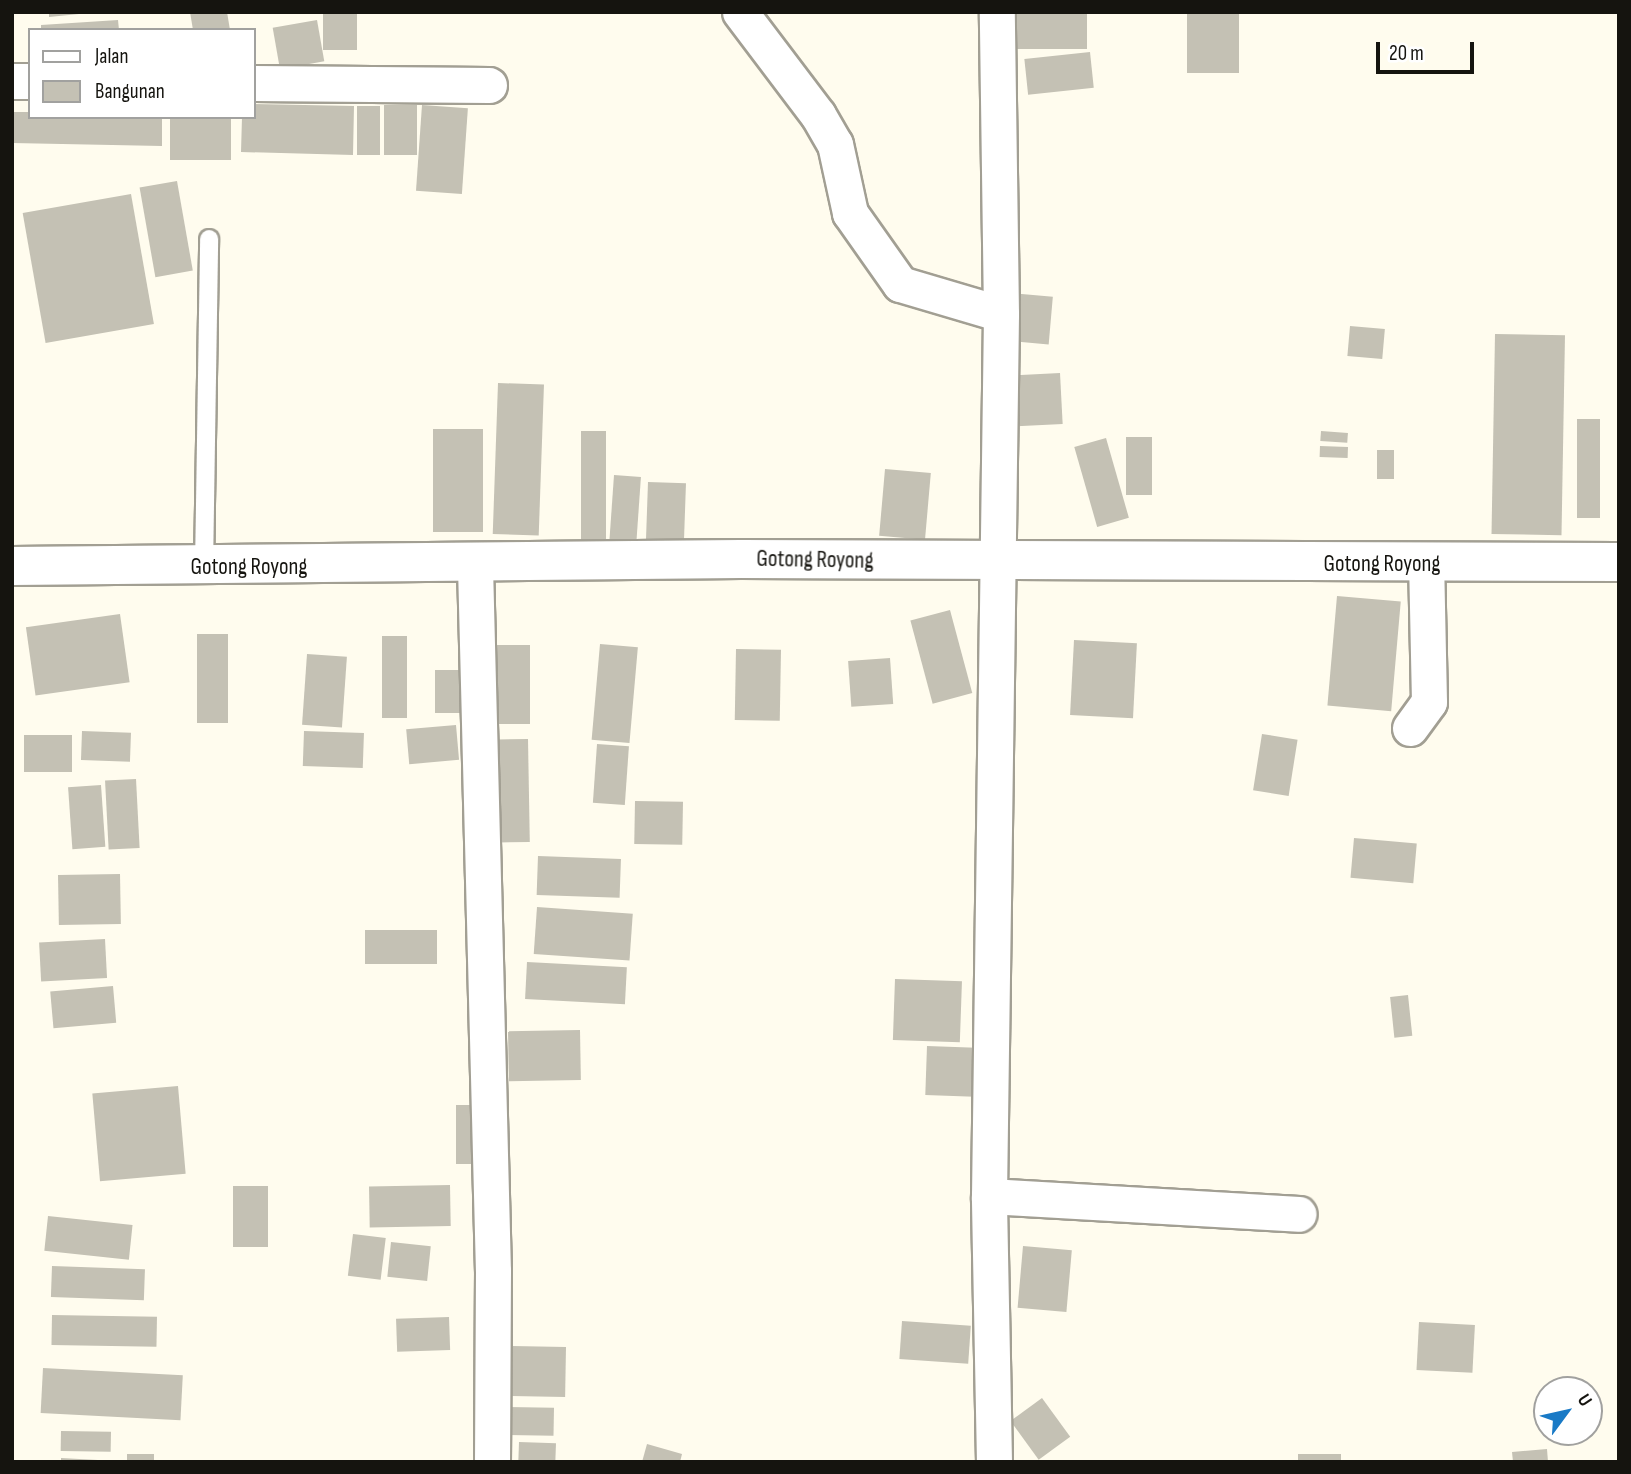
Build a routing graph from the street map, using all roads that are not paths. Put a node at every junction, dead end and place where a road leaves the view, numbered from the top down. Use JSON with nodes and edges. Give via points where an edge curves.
{"nodes":[{"id":1,"x":740,"y":12,"type":"edge"},
{"id":2,"x":997,"y":12,"type":"edge"},
{"id":3,"x":256,"y":83,"type":"edge"},
{"id":4,"x":489,"y":86,"type":"dead end"},
{"id":5,"x":209,"y":239,"type":"dead end"},
{"id":6,"x":1001,"y":314,"type":"junction"},
{"id":7,"x":1619,"y":562,"type":"edge"},
{"id":8,"x":995,"y":563,"type":"junction"},
{"id":9,"x":1426,"y":564,"type":"junction"},
{"id":10,"x":12,"y":566,"type":"edge"},
{"id":11,"x":475,"y":566,"type":"junction"},
{"id":12,"x":204,"y":568,"type":"junction"},
{"id":13,"x":1410,"y":728,"type":"dead end"},
{"id":14,"x":989,"y":1196,"type":"junction"},
{"id":15,"x":1298,"y":1214,"type":"dead end"},
{"id":16,"x":492,"y":1462,"type":"edge"},
{"id":17,"x":994,"y":1462,"type":"edge"}],
"edges":[{"from":1,"to":6,"type":"street","via":[[818,115],[835,144],[850,213],[900,284]]},
{"from":2,"to":6,"type":"street"},
{"from":3,"to":4,"type":"street"},
{"from":5,"to":12,"type":"lane"},
{"from":6,"to":8,"type":"street"},
{"from":7,"to":9,"type":"street","name":"Gotong Royong"},
{"from":8,"to":9,"type":"street","name":"Gotong Royong"},
{"from":8,"to":11,"type":"street","name":"Gotong Royong"},
{"from":8,"to":14,"type":"street"},
{"from":9,"to":13,"type":"street","via":[[1431,684],[1426,713]]},
{"from":10,"to":12,"type":"street","name":"Gotong Royong"},
{"from":11,"to":12,"type":"street","name":"Gotong Royong"},
{"from":11,"to":16,"type":"street","via":[[493,1271]]},
{"from":14,"to":15,"type":"street"},
{"from":14,"to":17,"type":"street"}]}
